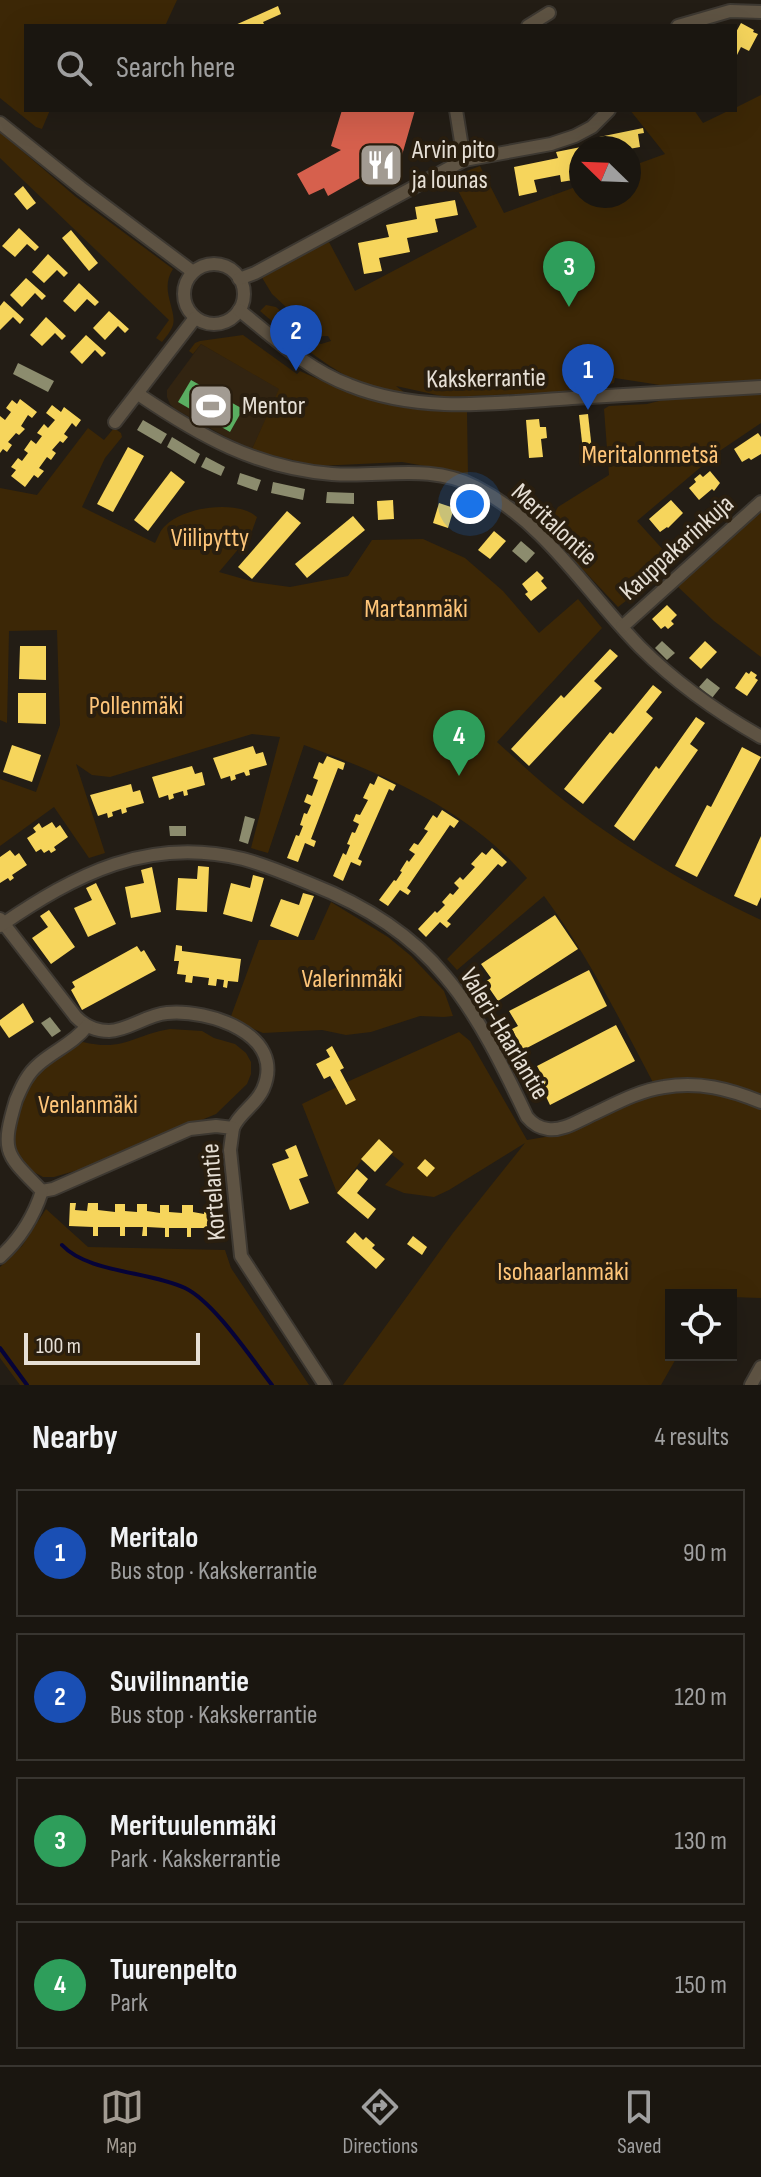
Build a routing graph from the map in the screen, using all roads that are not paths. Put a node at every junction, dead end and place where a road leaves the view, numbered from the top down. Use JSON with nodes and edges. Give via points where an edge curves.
{"nodes":[{"id":1,"x":761,"y":12,"type":"edge"},
{"id":2,"x":549,"y":13,"type":"dead end"},
{"id":3,"x":531,"y":24,"type":"edge"},
{"id":4,"x":685,"y":24,"type":"edge"},
{"id":5,"x":456,"y":112,"type":"edge"},
{"id":6,"x":607,"y":112,"type":"edge"},
{"id":7,"x":0,"y":123,"type":"edge"},
{"id":8,"x":464,"y":160,"type":"junction"},
{"id":9,"x":193,"y":272,"type":"junction"},
{"id":10,"x":239,"y":279,"type":"junction"},
{"id":11,"x":239,"y":310,"type":"junction"},
{"id":12,"x":195,"y":318,"type":"junction"},
{"id":13,"x":761,"y":387,"type":"edge"},
{"id":14,"x":138,"y":394,"type":"junction"},
{"id":15,"x":115,"y":422,"type":"dead end"},
{"id":16,"x":761,"y":502,"type":"edge"},
{"id":17,"x":622,"y":627,"type":"junction"},
{"id":18,"x":761,"y":737,"type":"edge"},
{"id":19,"x":1,"y":923,"type":"edge"},
{"id":20,"x":87,"y":1026,"type":"junction"},
{"id":21,"x":761,"y":1102,"type":"edge"},
{"id":22,"x":233,"y":1128,"type":"junction"},
{"id":23,"x":42,"y":1191,"type":"junction"},
{"id":24,"x":0,"y":1257,"type":"edge"},
{"id":25,"x":761,"y":1367,"type":"edge"},
{"id":26,"x":325,"y":1385,"type":"edge"},
{"id":27,"x":751,"y":1385,"type":"edge"}],
"edges":[{"from":1,"to":4,"type":"street","via":[[730,11]]},
{"from":2,"to":3,"type":"street"},
{"from":5,"to":8,"type":"street"},
{"from":6,"to":8,"type":"street","via":[[575,136]]},
{"from":7,"to":9,"type":"street"},
{"from":8,"to":10,"type":"street"},
{"from":9,"to":10,"type":"street","via":[[219,265]]},
{"from":9,"to":12,"type":"street","via":[[184,298]]},
{"from":10,"to":11,"type":"street"},
{"from":11,"to":12,"type":"street","via":[[222,323]]},
{"from":11,"to":13,"type":"street","name":"Kakskerrantie","via":[[317,369],[403,402],[476,403]]},
{"from":12,"to":14,"type":"street"},
{"from":14,"to":15,"type":"street"},
{"from":14,"to":17,"type":"street","name":"Meritalontie","via":[[181,423],[261,461],[315,473],[432,473],[477,487],[556,549]]},
{"from":16,"to":17,"type":"street","name":"Kauppakarinkuja"},
{"from":17,"to":18,"type":"street","name":"Meritalontie","via":[[675,679]]},
{"from":19,"to":20,"type":"street"},
{"from":19,"to":21,"type":"street","name":"Valeri-Haarlantie","via":[[92,871],[120,862],[175,853],[239,858],[345,898],[423,953],[465,1002],[527,1117],[539,1127],[565,1127],[638,1093],[666,1086],[701,1084]]},
{"from":20,"to":22,"type":"street","via":[[115,1030],[175,1012],[243,1030],[263,1051],[266,1079]]},
{"from":20,"to":23,"type":"street","via":[[30,1073],[6,1127],[13,1161]]},
{"from":22,"to":23,"type":"street","name":"Kortelantie","via":[[190,1129]]},
{"from":22,"to":26,"type":"street","name":"Kortelantie","via":[[230,1150],[241,1256]]},
{"from":23,"to":24,"type":"street","via":[[29,1221]]},
{"from":25,"to":27,"type":"street"}]}
